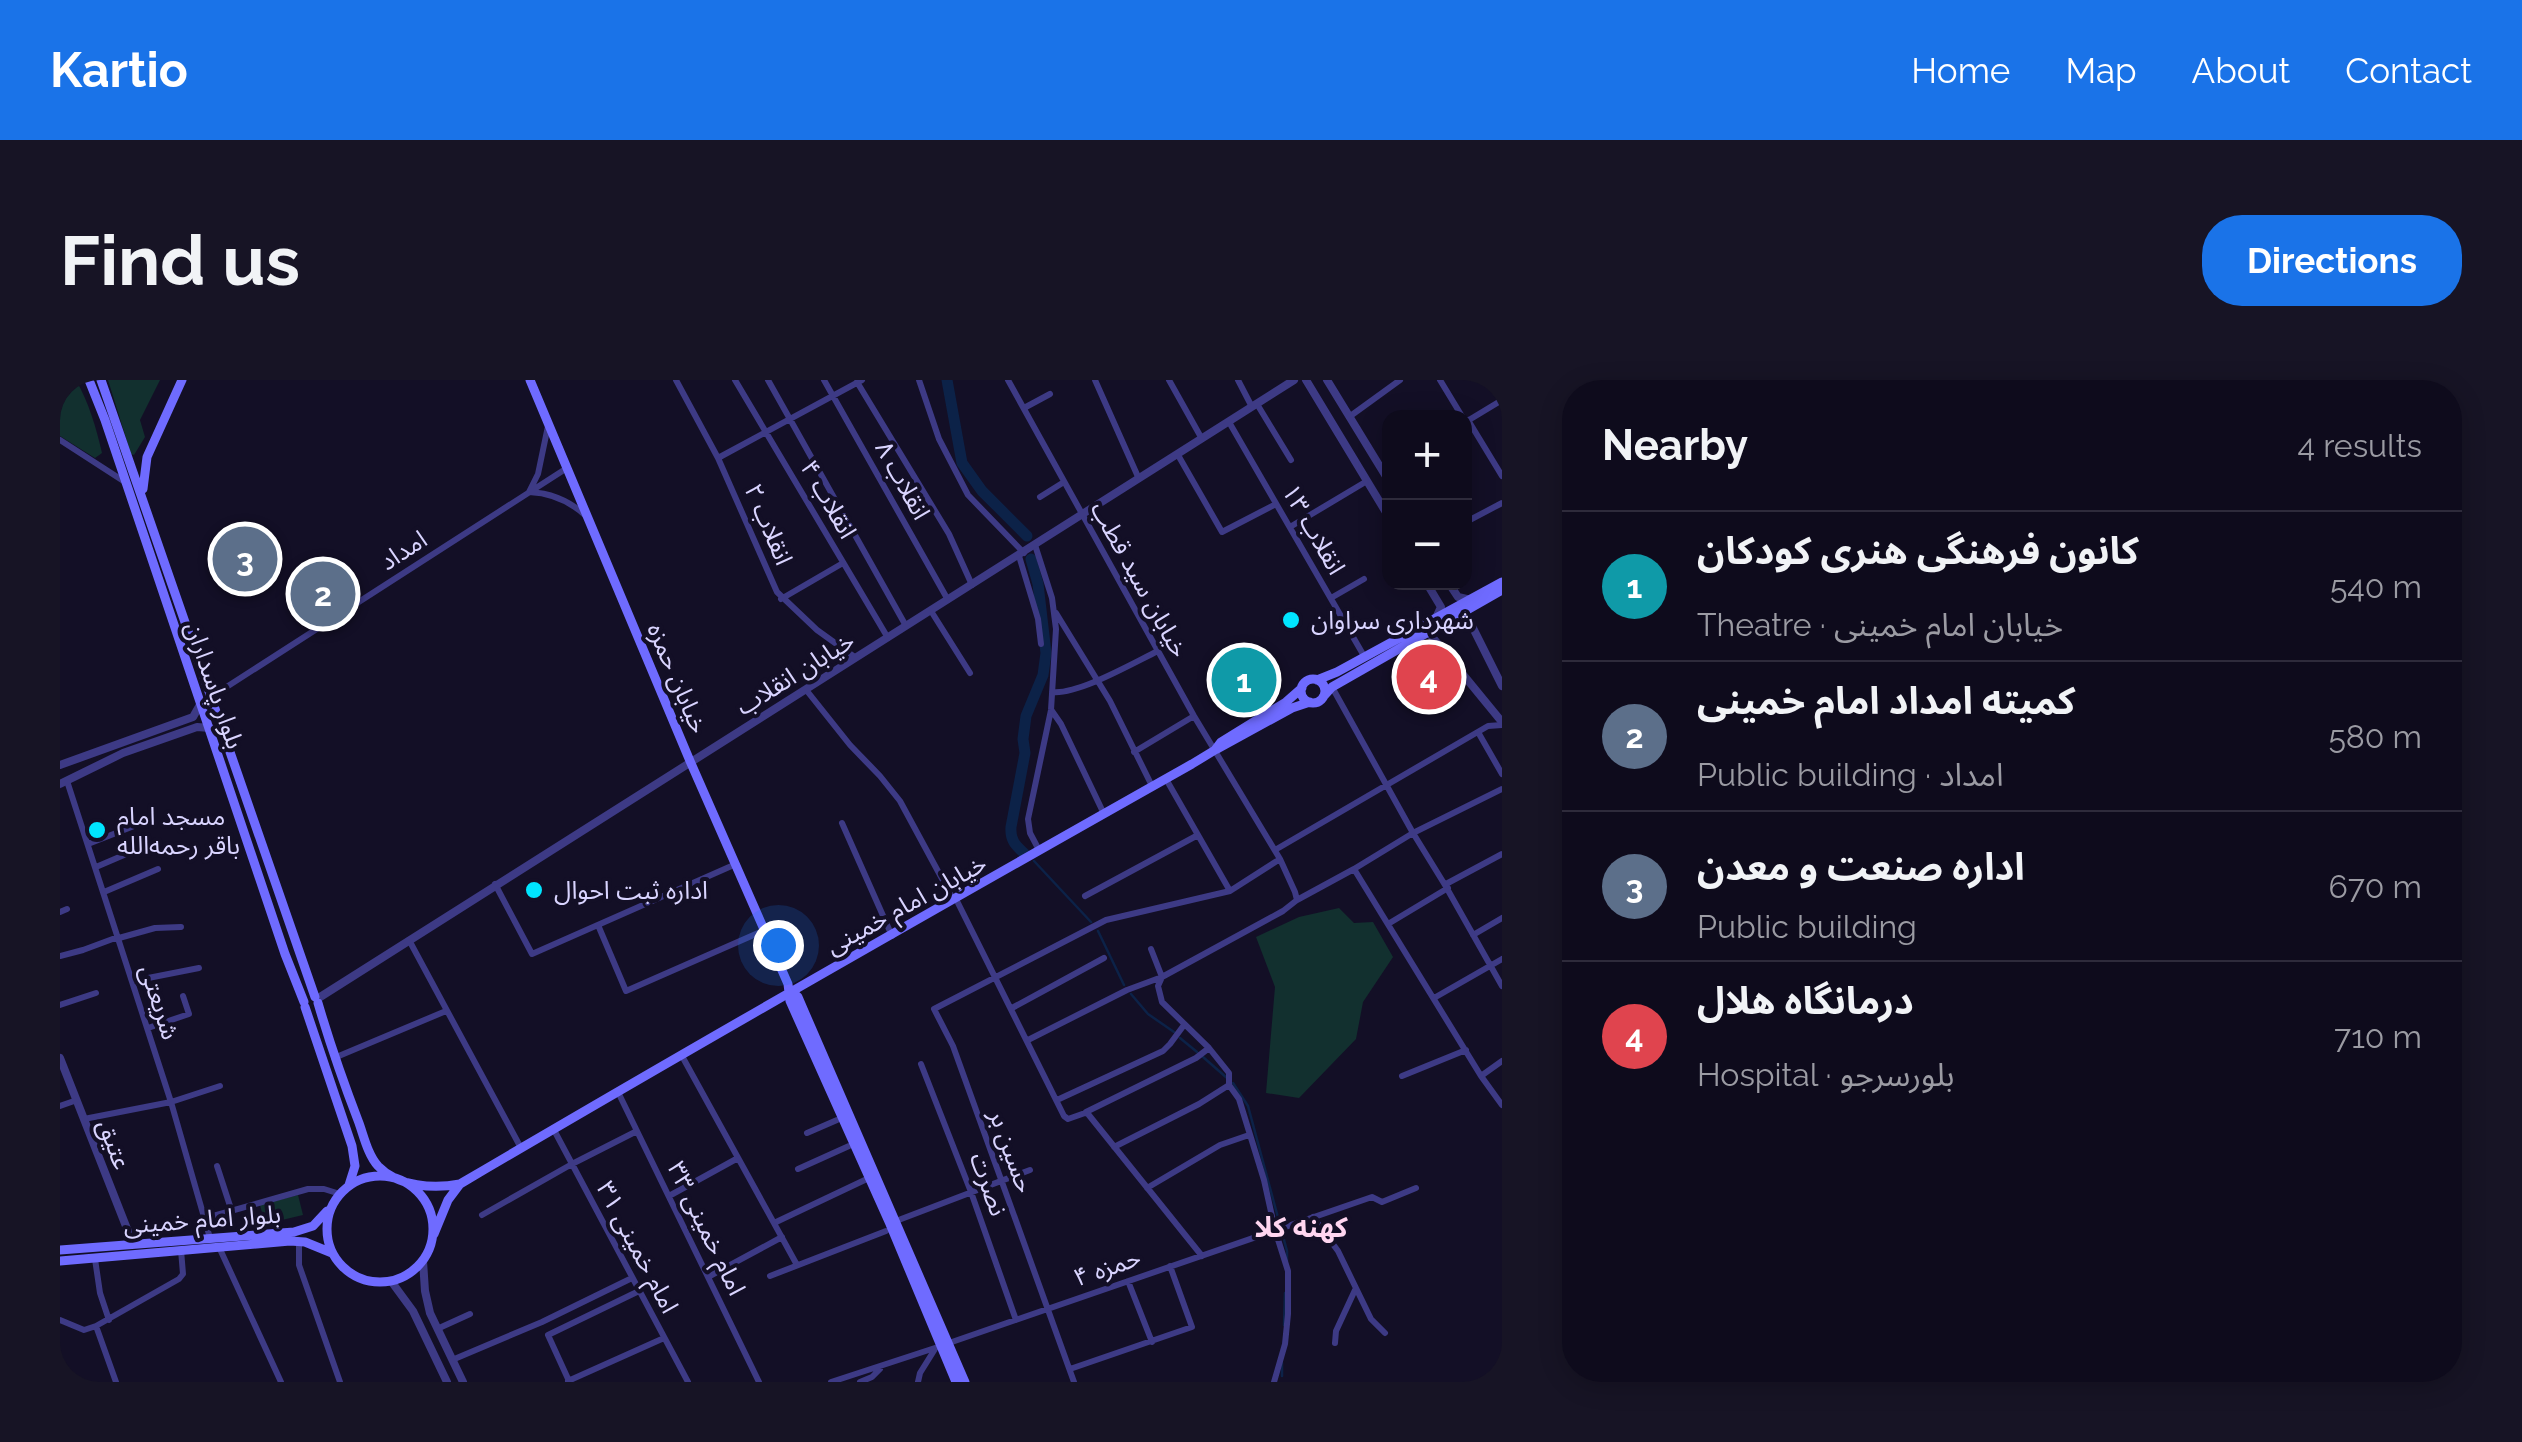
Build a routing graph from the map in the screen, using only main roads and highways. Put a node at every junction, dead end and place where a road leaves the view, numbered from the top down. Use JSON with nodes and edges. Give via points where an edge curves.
{"nodes":[{"id":1,"x":90,"y":380,"type":"edge"},
{"id":2,"x":101,"y":380,"type":"edge"},
{"id":3,"x":182,"y":380,"type":"edge"},
{"id":4,"x":530,"y":380,"type":"edge"},
{"id":5,"x":143,"y":497,"type":"junction"},
{"id":6,"x":1502,"y":582,"type":"edge"},
{"id":7,"x":1502,"y":590,"type":"edge"},
{"id":8,"x":1316,"y":680,"type":"junction"},
{"id":9,"x":1302,"y":688,"type":"junction"},
{"id":10,"x":1323,"y":697,"type":"junction"},
{"id":11,"x":206,"y":700,"type":"junction"},
{"id":12,"x":1310,"y":702,"type":"junction"},
{"id":13,"x":1215,"y":750,"type":"junction"},
{"id":14,"x":791,"y":990,"type":"junction"},
{"id":15,"x":317,"y":1000,"type":"junction"},
{"id":16,"x":304,"y":1005,"type":"junction"},
{"id":17,"x":402,"y":1181,"type":"junction"},
{"id":18,"x":460,"y":1184,"type":"junction"},
{"id":19,"x":341,"y":1194,"type":"junction"},
{"id":20,"x":891,"y":1225,"type":"junction"},
{"id":21,"x":431,"y":1244,"type":"junction"},
{"id":22,"x":134,"y":1249,"type":"junction"},
{"id":23,"x":60,"y":1250,"type":"edge"},
{"id":24,"x":332,"y":1254,"type":"junction"},
{"id":25,"x":60,"y":1261,"type":"edge"},
{"id":26,"x":942,"y":1346,"type":"junction"},
{"id":27,"x":956,"y":1382,"type":"edge"},
{"id":28,"x":966,"y":1382,"type":"edge"}],
"edges":[{"from":1,"to":11,"type":"main road","name":"بلوار پاسداران"},
{"from":2,"to":5,"type":"main road","name":"بلوار پاسداران"},
{"from":3,"to":5,"type":"main road","via":[[148,457]]},
{"from":4,"to":14,"type":"main road","name":"خیابان حمزه"},
{"from":5,"to":11,"type":"main road","name":"بلوار پاسداران"},
{"from":6,"to":8,"type":"main road"},
{"from":7,"to":10,"type":"main road"},
{"from":8,"to":9,"type":"main road"},
{"from":8,"to":10,"type":"main road"},
{"from":9,"to":12,"type":"main road"},
{"from":9,"to":13,"type":"main road","name":"خیابان امام خمینی"},
{"from":10,"to":12,"type":"main road"},
{"from":11,"to":15,"type":"main road","name":"بلوار پاسداران"},
{"from":11,"to":16,"type":"main road","name":"بلوار پاسداران"},
{"from":12,"to":13,"type":"main road","name":"خیابان امام خمینی"},
{"from":13,"to":14,"type":"main road","name":"خیابان امام خمینی"},
{"from":14,"to":18,"type":"main road","name":"خیابان امام خمینی"},
{"from":14,"to":20,"type":"main road","name":"خیابان حمزه"},
{"from":14,"to":20,"type":"main road","name":"خیابان حمزه"},
{"from":15,"to":16,"type":"main road","via":[[309,996]]},
{"from":15,"to":17,"type":"main road","name":"بلوار پاسداران","via":[[370,1154]]},
{"from":16,"to":19,"type":"main road","name":"بلوار پاسداران","via":[[354,1153],[354,1174]]},
{"from":17,"to":18,"type":"main road"},
{"from":17,"to":19,"type":"main road","via":[[373,1177]]},
{"from":17,"to":21,"type":"main road","via":[[431,1214]]},
{"from":18,"to":21,"type":"main road"},
{"from":19,"to":22,"type":"main road","name":"بلوار امام خمینی","via":[[305,1230]]},
{"from":19,"to":24,"type":"main road","via":[[328,1218]]},
{"from":20,"to":26,"type":"main road","name":"خیابان حمزه"},
{"from":21,"to":24,"type":"main road","via":[[423,1261],[392,1281],[357,1278]]},
{"from":22,"to":23,"type":"main road","name":"بلوار امام خمینی"},
{"from":22,"to":24,"type":"main road","name":"بلوار امام خمینی","via":[[299,1241]]},
{"from":22,"to":25,"type":"main road","name":"بلوار امام خمینی"},
{"from":26,"to":27,"type":"main road","name":"خیابان حمزه"},
{"from":26,"to":28,"type":"main road","name":"خیابان حمزه"}]}
